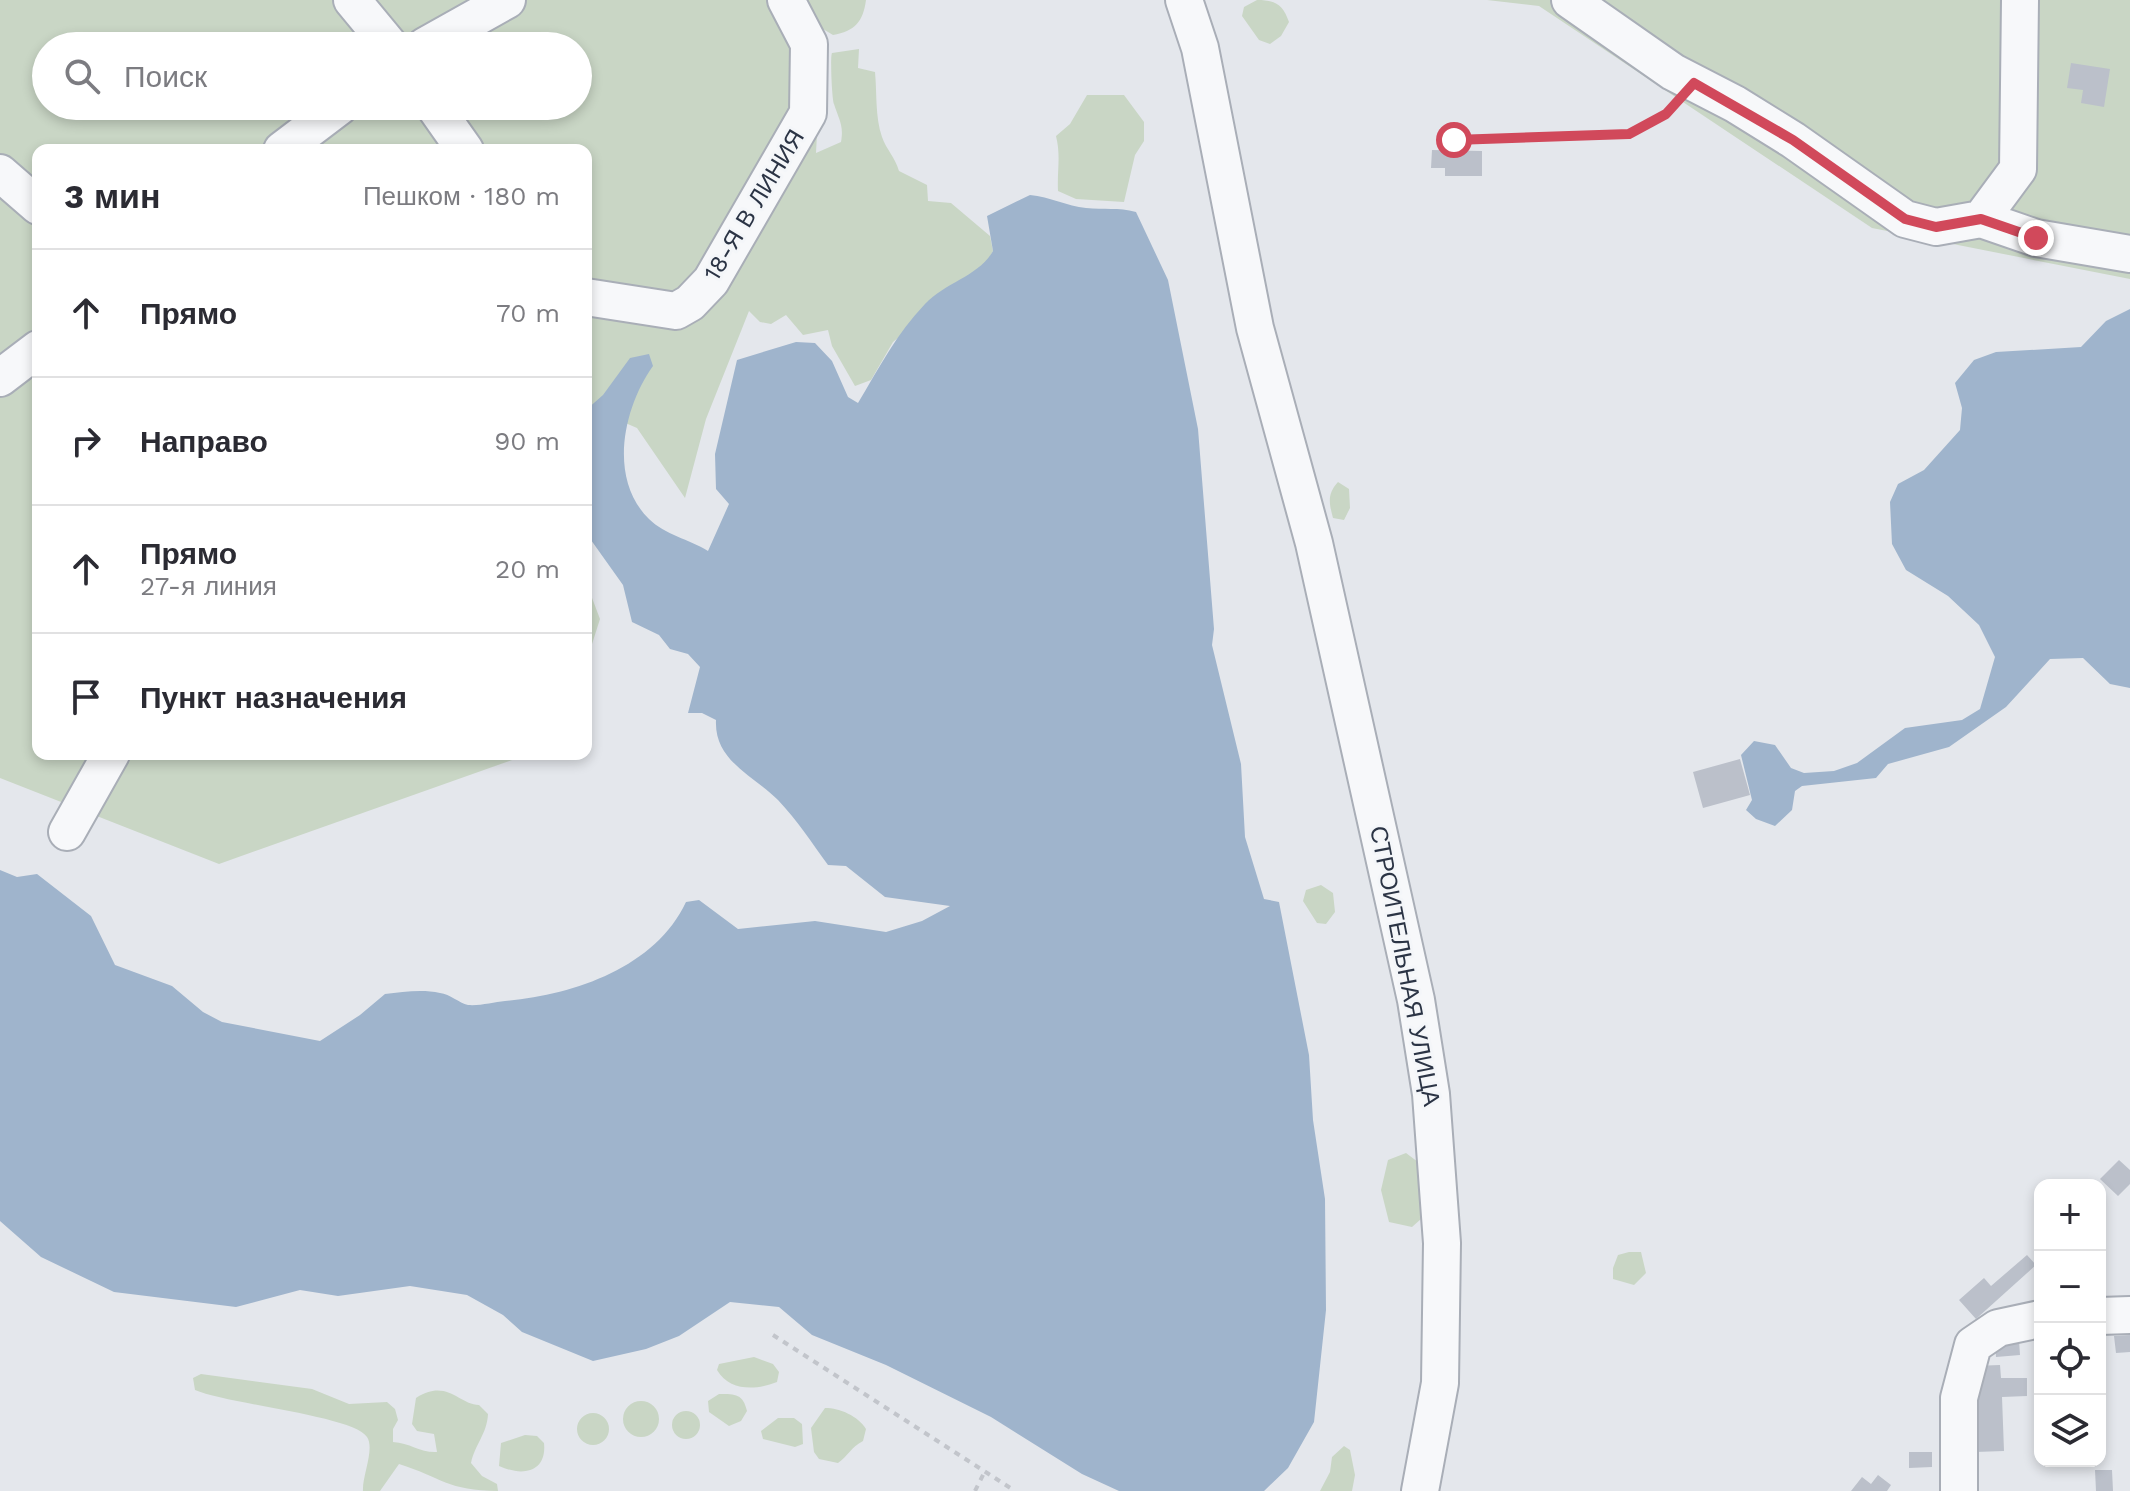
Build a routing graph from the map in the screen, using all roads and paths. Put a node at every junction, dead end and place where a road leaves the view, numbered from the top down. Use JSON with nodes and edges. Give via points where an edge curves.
{"nodes":[{"id":1,"x":352,"y":0,"type":"edge"},
{"id":2,"x":507,"y":0,"type":"edge"},
{"id":3,"x":786,"y":0,"type":"edge"},
{"id":4,"x":1184,"y":0,"type":"edge"},
{"id":5,"x":1570,"y":0,"type":"edge"},
{"id":6,"x":2020,"y":0,"type":"edge"},
{"id":7,"x":469,"y":9,"type":"edge"},
{"id":8,"x":378,"y":32,"type":"edge"},
{"id":9,"x":442,"y":32,"type":"edge"},
{"id":10,"x":1694,"y":83,"type":"junction"},
{"id":11,"x":322,"y":120,"type":"edge"},
{"id":12,"x":444,"y":120,"type":"edge"},
{"id":13,"x":1454,"y":140,"type":"dead end"},
{"id":14,"x":290,"y":144,"type":"edge"},
{"id":15,"x":461,"y":144,"type":"edge"},
{"id":16,"x":0,"y":173,"type":"edge"},
{"id":17,"x":32,"y":201,"type":"edge"},
{"id":18,"x":1981,"y":219,"type":"junction"},
{"id":19,"x":2130,"y":254,"type":"edge"},
{"id":20,"x":592,"y":298,"type":"edge"},
{"id":21,"x":32,"y":354,"type":"edge"},
{"id":22,"x":0,"y":378,"type":"edge"},
{"id":23,"x":108,"y":760,"type":"edge"},
{"id":24,"x":67,"y":832,"type":"dead end"},
{"id":25,"x":2130,"y":1315,"type":"edge"},
{"id":26,"x":2106,"y":1316,"type":"edge"},
{"id":27,"x":2034,"y":1320,"type":"edge"},
{"id":28,"x":773,"y":1335,"type":"dead end"},
{"id":29,"x":985,"y":1471,"type":"junction"},
{"id":30,"x":975,"y":1491,"type":"edge"},
{"id":31,"x":1015,"y":1491,"type":"edge"},
{"id":32,"x":1420,"y":1491,"type":"edge"},
{"id":33,"x":1959,"y":1491,"type":"edge"}],
"edges":[{"from":1,"to":8,"type":"street"},
{"from":2,"to":7,"type":"street"},
{"from":3,"to":20,"type":"street","name":"18-Я В ЛИНИЯ","via":[[809,44],[808,113],[711,281],[676,311]]},
{"from":4,"to":32,"type":"street","name":"СТРОИТЕЛЬНАЯ УЛИЦА","via":[[1200,48],[1255,328],[1314,543],[1403,933],[1431,1094],[1442,1243],[1440,1383]]},
{"from":5,"to":10,"type":"street"},
{"from":6,"to":18,"type":"street","via":[[2018,169]]},
{"from":7,"to":9,"type":"street"},
{"from":10,"to":13,"type":"path","via":[[1666,114],[1629,134]]},
{"from":10,"to":18,"type":"street","via":[[1793,140],[1905,219],[1936,227]]},
{"from":11,"to":14,"type":"street"},
{"from":12,"to":15,"type":"street"},
{"from":16,"to":17,"type":"street"},
{"from":18,"to":19,"type":"street","via":[[2036,238]]},
{"from":21,"to":22,"type":"street"},
{"from":23,"to":24,"type":"street"},
{"from":25,"to":26,"type":"street"},
{"from":27,"to":33,"type":"street","via":[[1998,1328],[1973,1345],[1959,1398]]},
{"from":28,"to":29,"type":"path"},
{"from":29,"to":30,"type":"path"},
{"from":29,"to":31,"type":"path"}]}
